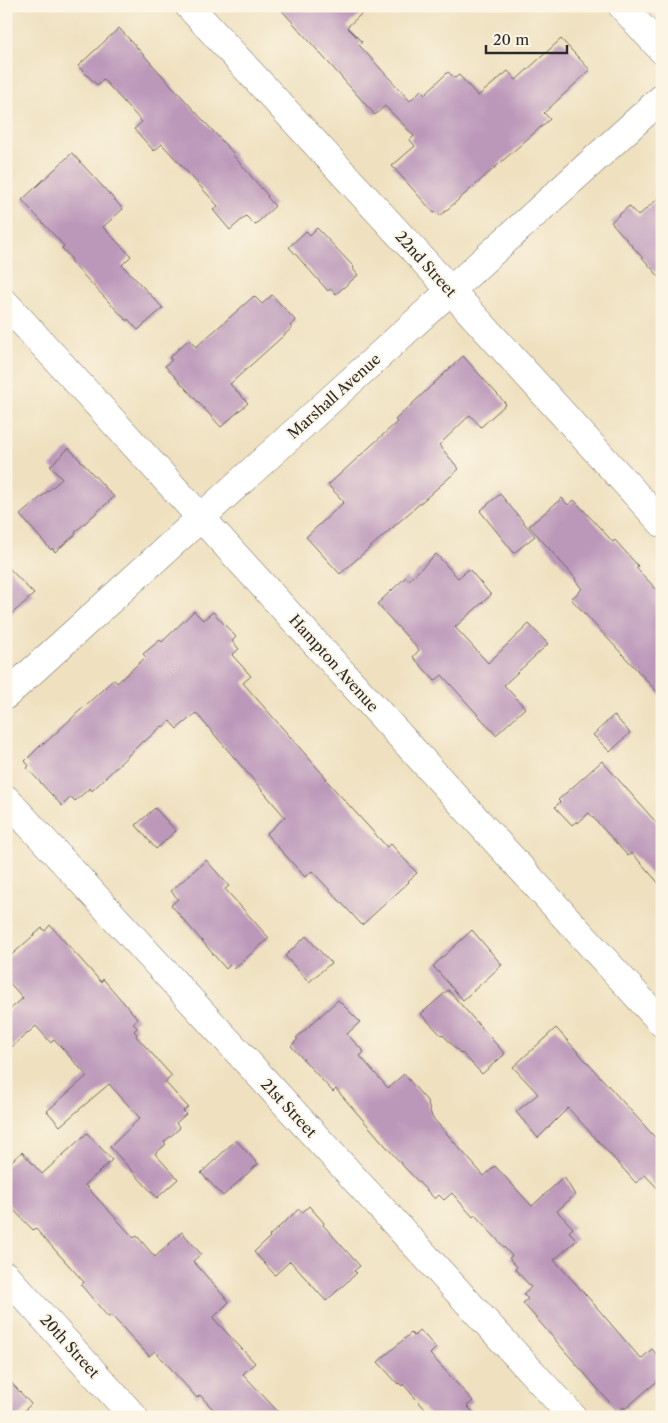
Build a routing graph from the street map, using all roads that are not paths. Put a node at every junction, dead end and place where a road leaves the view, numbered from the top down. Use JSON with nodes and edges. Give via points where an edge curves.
{"nodes":[{"id":1,"x":189,"y":6,"type":"edge"},
{"id":2,"x":622,"y":6,"type":"edge"},
{"id":3,"x":662,"y":50,"type":"edge"},
{"id":4,"x":662,"y":98,"type":"edge"},
{"id":5,"x":450,"y":290,"type":"junction"},
{"id":6,"x":6,"y":304,"type":"edge"},
{"id":7,"x":201,"y":517,"type":"junction"},
{"id":8,"x":662,"y":523,"type":"edge"},
{"id":9,"x":6,"y":695,"type":"edge"},
{"id":10,"x":6,"y":799,"type":"edge"},
{"id":11,"x":662,"y":1023,"type":"edge"},
{"id":12,"x":6,"y":1276,"type":"edge"},
{"id":13,"x":134,"y":1417,"type":"edge"},
{"id":14,"x":572,"y":1417,"type":"edge"}],
"edges":[{"from":1,"to":5,"type":"street","name":"22nd Street"},
{"from":2,"to":3,"type":"street"},
{"from":4,"to":5,"type":"street","name":"Marshall Avenue"},
{"from":5,"to":7,"type":"street","name":"Marshall Avenue"},
{"from":5,"to":8,"type":"street","name":"22nd Street"},
{"from":6,"to":7,"type":"street","name":"Hampton Avenue"},
{"from":7,"to":9,"type":"street","name":"Marshall Avenue"},
{"from":7,"to":11,"type":"street","name":"Hampton Avenue"},
{"from":10,"to":14,"type":"street","name":"21st Street"},
{"from":12,"to":13,"type":"street","name":"20th Street"}]}
